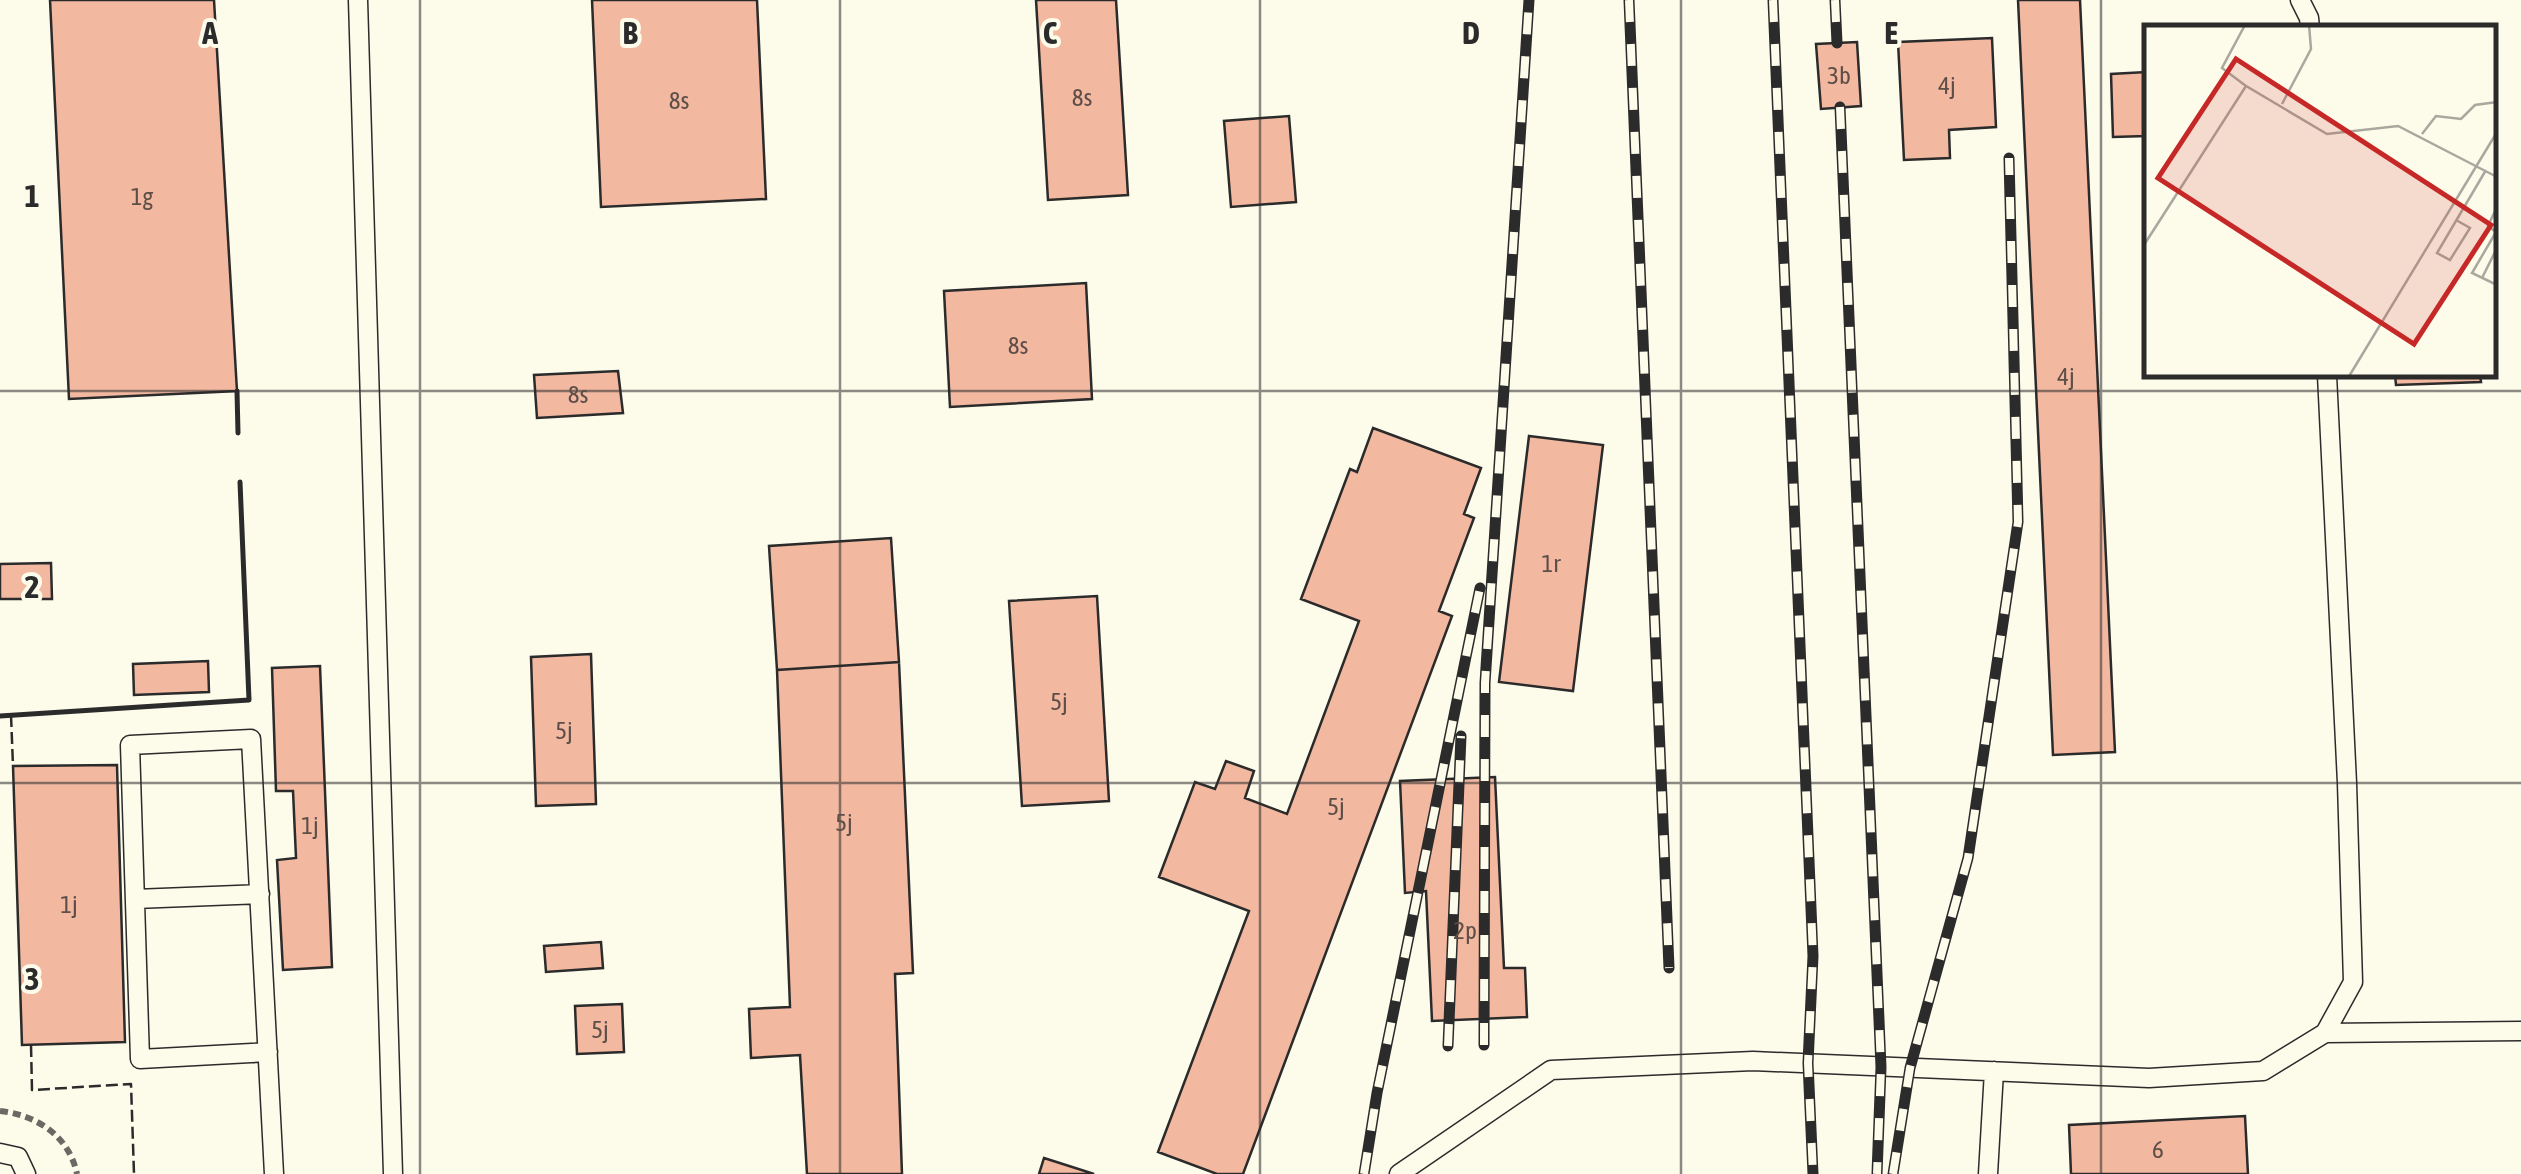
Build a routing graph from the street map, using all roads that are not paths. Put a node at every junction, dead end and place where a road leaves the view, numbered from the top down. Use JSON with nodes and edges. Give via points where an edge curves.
{"nodes":[{"id":1,"x":358,"y":0,"type":"edge"},
{"id":2,"x":2300,"y":0,"type":"edge"},
{"id":3,"x":2310,"y":25,"type":"edge"},
{"id":4,"x":2327,"y":378,"type":"edge"},
{"id":5,"x":260,"y":894,"type":"junction"},
{"id":6,"x":135,"y":899,"type":"junction"},
{"id":7,"x":2521,"y":1031,"type":"edge"},
{"id":8,"x":2325,"y":1033,"type":"junction"},
{"id":9,"x":268,"y":1052,"type":"junction"},
{"id":10,"x":1994,"y":1071,"type":"junction"},
{"id":11,"x":0,"y":1153,"type":"edge"},
{"id":12,"x":26,"y":1174,"type":"edge"},
{"id":13,"x":274,"y":1174,"type":"edge"},
{"id":14,"x":393,"y":1174,"type":"edge"},
{"id":15,"x":1399,"y":1174,"type":"edge"},
{"id":16,"x":1988,"y":1174,"type":"edge"}],
"edges":[{"from":1,"to":14,"type":"lane"},
{"from":2,"to":3,"type":"lane"},
{"from":4,"to":8,"type":"lane","via":[[2353,982]]},
{"from":5,"to":6,"type":"lane"},
{"from":5,"to":6,"type":"lane","via":[[251,740],[130,745]]},
{"from":5,"to":9,"type":"lane"},
{"from":6,"to":9,"type":"lane","via":[[140,1059]]},
{"from":7,"to":8,"type":"lane"},
{"from":8,"to":10,"type":"lane","via":[[2263,1071],[2149,1078]]},
{"from":9,"to":13,"type":"lane"},
{"from":10,"to":15,"type":"lane","via":[[1753,1061],[1551,1070]]},
{"from":10,"to":16,"type":"lane"},
{"from":11,"to":12,"type":"lane","via":[[18,1157]]}]}
